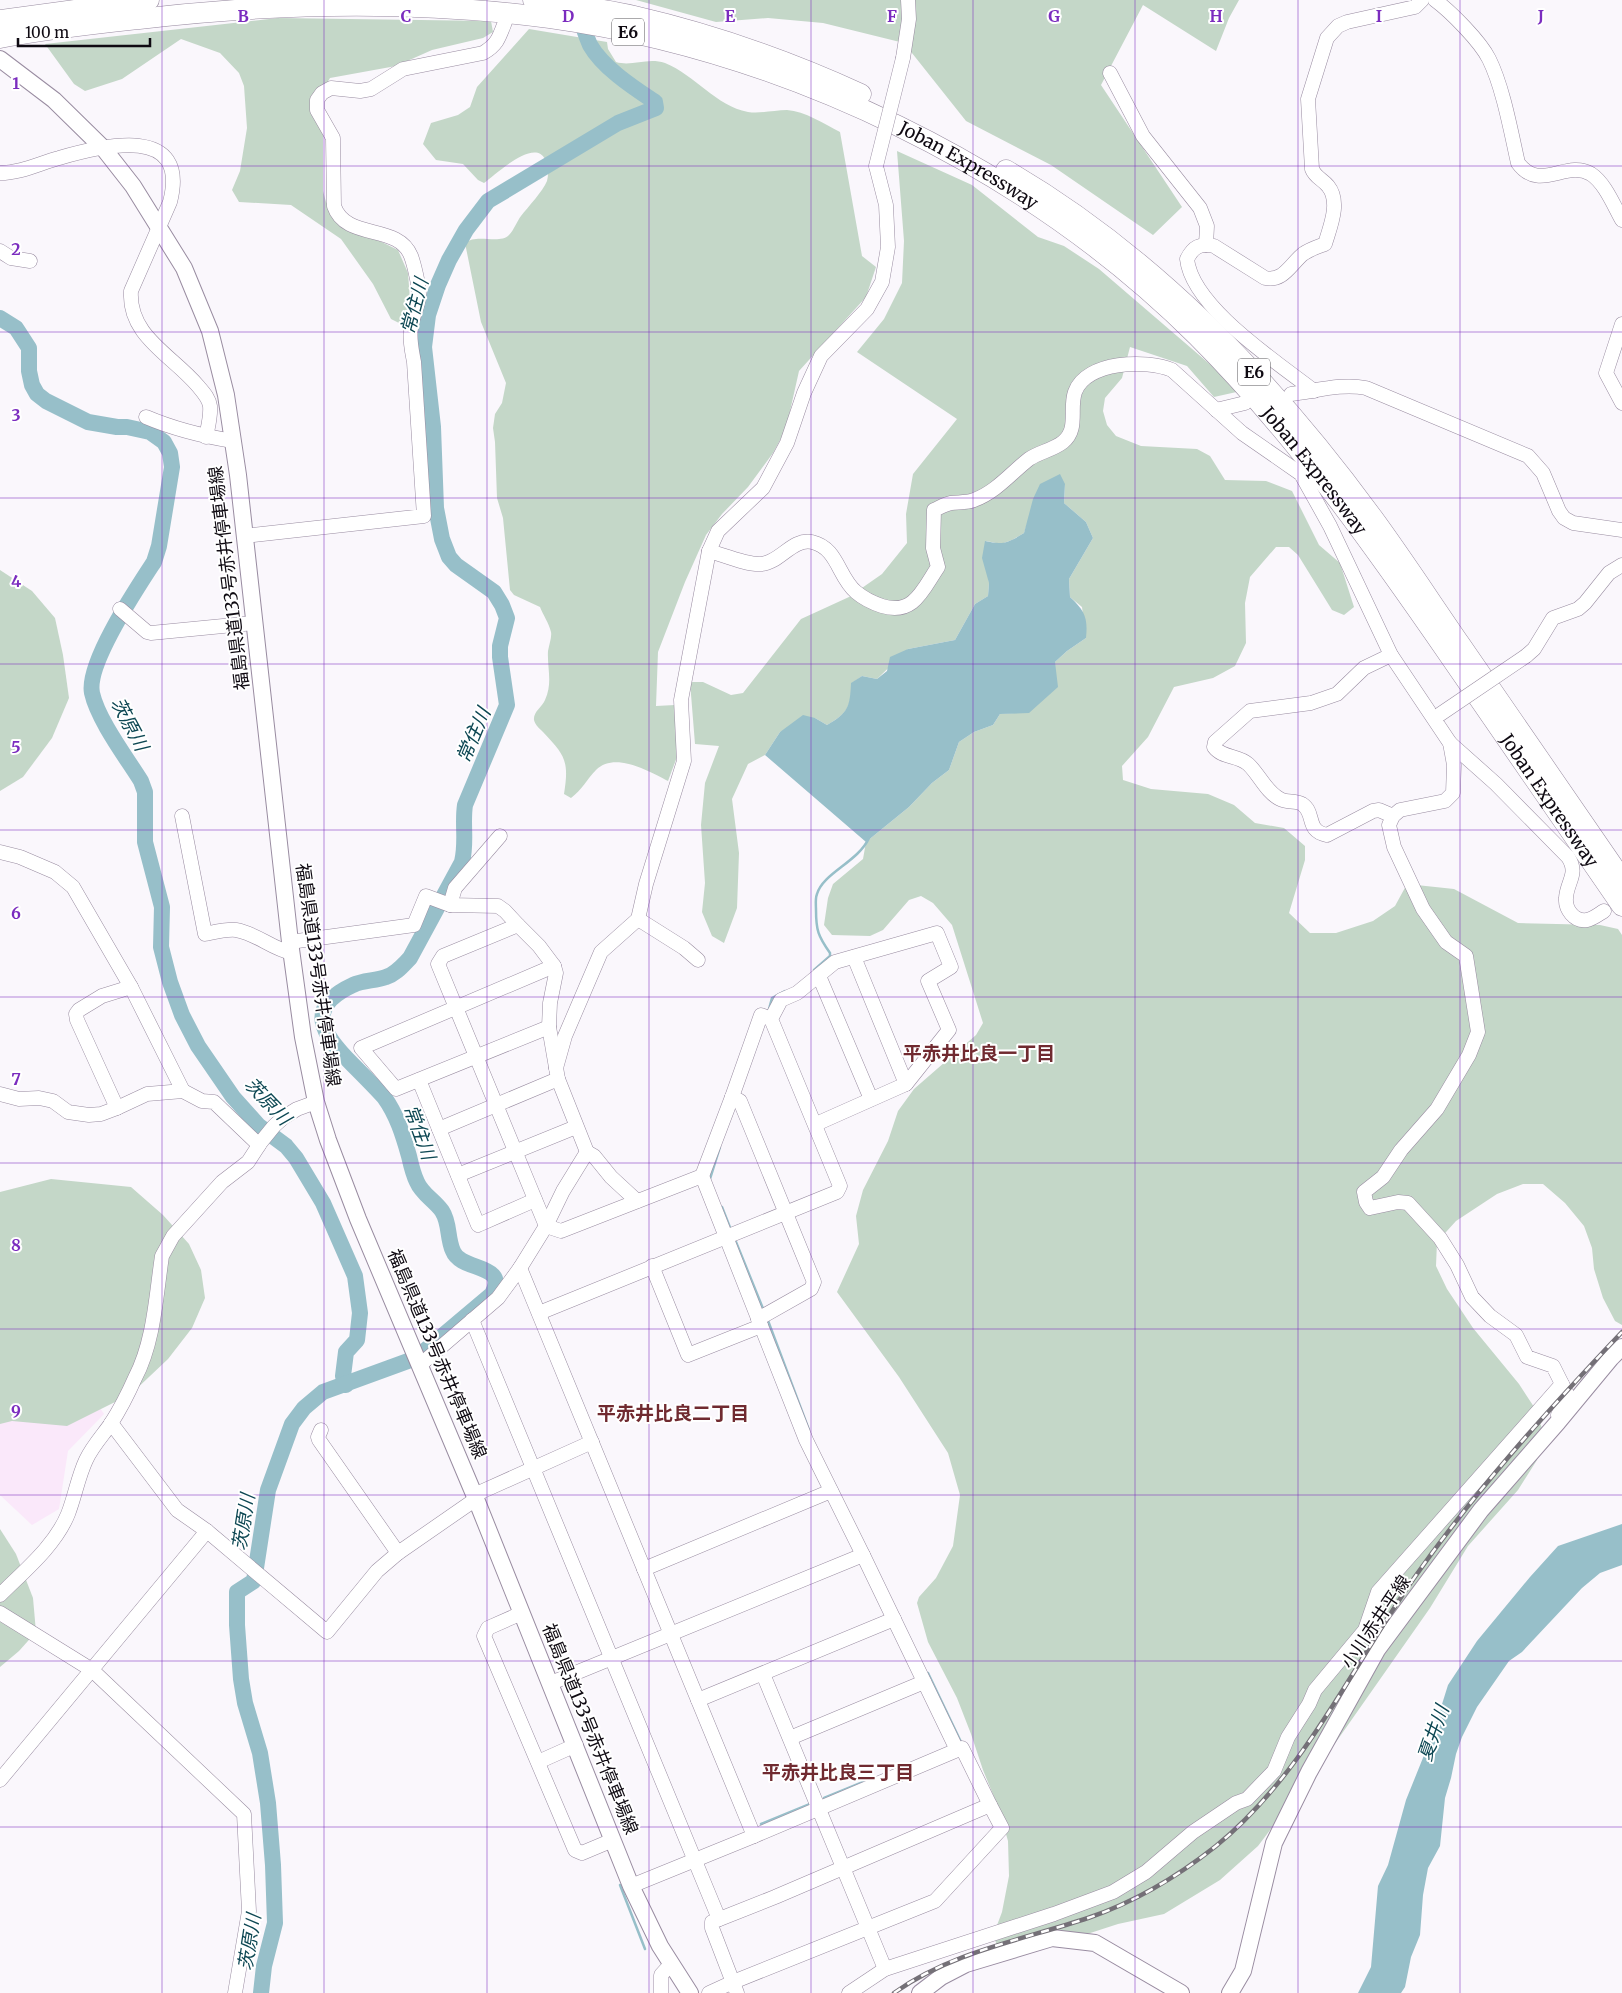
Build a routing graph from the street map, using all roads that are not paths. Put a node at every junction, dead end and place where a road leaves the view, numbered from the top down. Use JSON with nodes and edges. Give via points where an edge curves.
{"nodes":[{"id":1,"x":149,"y":0,"type":"edge"},
{"id":2,"x":533,"y":0,"type":"edge"},
{"id":3,"x":908,"y":0,"type":"edge"},
{"id":4,"x":1422,"y":0,"type":"edge"},
{"id":5,"x":1435,"y":0,"type":"edge"},
{"id":6,"x":508,"y":18,"type":"junction"},
{"id":7,"x":7,"y":28,"type":"edge"},
{"id":8,"x":0,"y":59,"type":"edge"},
{"id":9,"x":1110,"y":73,"type":"dead end"},
{"id":10,"x":104,"y":149,"type":"junction"},
{"id":11,"x":0,"y":173,"type":"edge"},
{"id":12,"x":1622,"y":220,"type":"edge"},
{"id":13,"x":159,"y":225,"type":"junction"},
{"id":14,"x":1206,"y":244,"type":"junction"},
{"id":15,"x":0,"y":251,"type":"edge"},
{"id":16,"x":30,"y":261,"type":"dead end"},
{"id":17,"x":1622,"y":324,"type":"edge"},
{"id":18,"x":1314,"y":391,"type":"junction"},
{"id":19,"x":1292,"y":394,"type":"dead end"},
{"id":20,"x":1622,"y":403,"type":"edge"},
{"id":21,"x":1245,"y":404,"type":"dead end"},
{"id":22,"x":1216,"y":410,"type":"junction"},
{"id":23,"x":146,"y":417,"type":"dead end"},
{"id":24,"x":206,"y":436,"type":"junction"},
{"id":25,"x":232,"y":441,"type":"junction"},
{"id":26,"x":1622,"y":530,"type":"edge"},
{"id":27,"x":244,"y":536,"type":"junction"},
{"id":28,"x":709,"y":551,"type":"junction"},
{"id":29,"x":1622,"y":565,"type":"edge"},
{"id":30,"x":125,"y":614,"type":"dead end"},
{"id":31,"x":254,"y":623,"type":"junction"},
{"id":32,"x":1391,"y":655,"type":"junction"},
{"id":33,"x":1436,"y":717,"type":"junction"},
{"id":34,"x":1450,"y":743,"type":"junction"},
{"id":35,"x":182,"y":816,"type":"dead end"},
{"id":36,"x":1394,"y":816,"type":"junction"},
{"id":37,"x":500,"y":836,"type":"dead end"},
{"id":38,"x":0,"y":852,"type":"edge"},
{"id":39,"x":1622,"y":879,"type":"edge"},
{"id":40,"x":447,"y":905,"type":"junction"},
{"id":41,"x":1613,"y":909,"type":"edge"},
{"id":42,"x":638,"y":920,"type":"junction"},
{"id":43,"x":518,"y":924,"type":"junction"},
{"id":44,"x":291,"y":948,"type":"junction"},
{"id":45,"x":854,"y":957,"type":"junction"},
{"id":46,"x":698,"y":960,"type":"dead end"},
{"id":47,"x":554,"y":966,"type":"junction"},
{"id":48,"x":819,"y":976,"type":"junction"},
{"id":49,"x":131,"y":987,"type":"junction"},
{"id":50,"x":456,"y":1008,"type":"junction"},
{"id":51,"x":768,"y":1017,"type":"junction"},
{"id":52,"x":549,"y":1027,"type":"junction"},
{"id":53,"x":476,"y":1056,"type":"junction"},
{"id":54,"x":557,"y":1074,"type":"junction"},
{"id":55,"x":419,"y":1080,"type":"junction"},
{"id":56,"x":906,"y":1084,"type":"junction"},
{"id":57,"x":183,"y":1091,"type":"junction"},
{"id":58,"x":0,"y":1094,"type":"edge"},
{"id":59,"x":736,"y":1099,"type":"junction"},
{"id":60,"x":870,"y":1099,"type":"junction"},
{"id":61,"x":316,"y":1102,"type":"junction"},
{"id":62,"x":496,"y":1105,"type":"junction"},
{"id":63,"x":117,"y":1108,"type":"junction"},
{"id":64,"x":816,"y":1124,"type":"junction"},
{"id":65,"x":576,"y":1127,"type":"junction"},
{"id":66,"x":439,"y":1129,"type":"junction"},
{"id":67,"x":260,"y":1143,"type":"junction"},
{"id":68,"x":515,"y":1152,"type":"junction"},
{"id":69,"x":587,"y":1152,"type":"junction"},
{"id":70,"x":458,"y":1175,"type":"junction"},
{"id":71,"x":702,"y":1176,"type":"junction"},
{"id":72,"x":535,"y":1200,"type":"junction"},
{"id":73,"x":637,"y":1201,"type":"junction"},
{"id":74,"x":786,"y":1212,"type":"junction"},
{"id":75,"x":546,"y":1226,"type":"junction"},
{"id":76,"x":730,"y":1234,"type":"junction"},
{"id":77,"x":652,"y":1266,"type":"junction"},
{"id":78,"x":520,"y":1268,"type":"junction"},
{"id":79,"x":539,"y":1312,"type":"junction"},
{"id":80,"x":763,"y":1319,"type":"junction"},
{"id":81,"x":472,"y":1320,"type":"junction"},
{"id":82,"x":1622,"y":1347,"type":"edge"},
{"id":83,"x":418,"y":1359,"type":"junction"},
{"id":84,"x":1562,"y":1384,"type":"junction"},
{"id":85,"x":1558,"y":1422,"type":"junction"},
{"id":86,"x":111,"y":1423,"type":"junction"},
{"id":87,"x":321,"y":1430,"type":"dead end"},
{"id":88,"x":592,"y":1442,"type":"junction"},
{"id":89,"x":533,"y":1468,"type":"junction"},
{"id":90,"x":832,"y":1491,"type":"junction"},
{"id":91,"x":475,"y":1497,"type":"junction"},
{"id":92,"x":207,"y":1531,"type":"junction"},
{"id":93,"x":398,"y":1552,"type":"junction"},
{"id":94,"x":863,"y":1555,"type":"junction"},
{"id":95,"x":644,"y":1569,"type":"junction"},
{"id":96,"x":0,"y":1595,"type":"edge"},
{"id":97,"x":522,"y":1613,"type":"junction"},
{"id":98,"x":0,"y":1614,"type":"edge"},
{"id":99,"x":894,"y":1620,"type":"junction"},
{"id":100,"x":671,"y":1634,"type":"junction"},
{"id":101,"x":611,"y":1658,"type":"junction"},
{"id":102,"x":92,"y":1670,"type":"junction"},
{"id":103,"x":763,"y":1674,"type":"junction"},
{"id":104,"x":924,"y":1682,"type":"junction"},
{"id":105,"x":551,"y":1683,"type":"junction"},
{"id":106,"x":698,"y":1700,"type":"junction"},
{"id":107,"x":790,"y":1738,"type":"junction"},
{"id":108,"x":576,"y":1745,"type":"junction"},
{"id":109,"x":958,"y":1750,"type":"junction"},
{"id":110,"x":538,"y":1762,"type":"junction"},
{"id":111,"x":0,"y":1780,"type":"edge"},
{"id":112,"x":990,"y":1805,"type":"junction"},
{"id":113,"x":819,"y":1809,"type":"junction"},
{"id":114,"x":754,"y":1836,"type":"junction"},
{"id":115,"x":613,"y":1840,"type":"junction"},
{"id":116,"x":694,"y":1861,"type":"junction"},
{"id":117,"x":844,"y":1868,"type":"junction"},
{"id":118,"x":631,"y":1886,"type":"junction"},
{"id":119,"x":719,"y":1919,"type":"junction"},
{"id":120,"x":869,"y":1928,"type":"junction"},
{"id":121,"x":671,"y":1964,"type":"junction"},
{"id":122,"x":885,"y":1969,"type":"junction"},
{"id":123,"x":735,"y":1988,"type":"edge"},
{"id":124,"x":235,"y":1993,"type":"edge"},
{"id":125,"x":661,"y":1993,"type":"edge"},
{"id":126,"x":690,"y":1993,"type":"edge"},
{"id":127,"x":709,"y":1993,"type":"edge"},
{"id":128,"x":849,"y":1993,"type":"edge"},
{"id":129,"x":920,"y":1993,"type":"edge"},
{"id":130,"x":1182,"y":1993,"type":"edge"},
{"id":131,"x":1230,"y":1993,"type":"edge"}],
"edges":[{"from":1,"to":7,"type":"highway","name":"Joban Expressway","number":"E6"},
{"from":2,"to":39,"type":"highway","name":"Joban Expressway","number":"E6","via":[[633,16],[729,43],[824,77],[969,148],[1023,180],[1126,252],[1220,337],[1281,402],[1357,496]]},
{"from":3,"to":28,"type":"street","bridge":true,"via":[[909,19],[903,58],[876,166],[886,206],[888,247],[882,282],[867,310],[821,356],[787,443],[763,488],[718,531]]},
{"from":4,"to":14,"type":"street","via":[[1415,7],[1347,22],[1327,38],[1308,99],[1312,168],[1314,174],[1328,185],[1334,200],[1325,244],[1309,250],[1285,274],[1272,279],[1264,278]]},
{"from":5,"to":12,"type":"street","via":[[1452,13],[1488,56],[1495,71],[1518,163],[1525,172],[1544,176],[1582,170],[1591,174],[1599,181]]},
{"from":6,"to":7,"type":"highway","name":"Joban Expressway","number":"E6","via":[[424,7],[307,7]]},
{"from":6,"to":27,"type":"street","via":[[493,47],[482,53],[403,69],[360,91],[331,88],[317,100],[317,110],[333,138],[334,206],[337,214],[350,226],[397,240],[410,256],[419,294],[410,343],[424,516]]},
{"from":6,"to":41,"type":"highway","name":"Joban Expressway","number":"E6","via":[[601,26],[657,39],[742,63],[837,98],[902,127],[985,173],[1063,224],[1112,261],[1197,336],[1319,474],[1356,523]]},
{"from":8,"to":10,"type":"main road","name":"福島県道133号赤井停車場線","via":[[54,100]]},
{"from":9,"to":14,"type":"street","via":[[1143,136],[1200,208],[1207,226]]},
{"from":10,"to":11,"type":"street"},
{"from":10,"to":13,"type":"main road","name":"福島県道133号赤井停車場線","via":[[134,186]]},
{"from":10,"to":13,"type":"street","via":[[134,145],[164,155],[171,165],[174,187]]},
{"from":13,"to":24,"type":"street","via":[[131,291],[130,305],[141,331],[190,377],[209,400]]},
{"from":13,"to":25,"type":"main road","name":"福島県道133号赤井停車場線","via":[[184,268],[210,330],[226,395]]},
{"from":14,"to":18,"type":"street","via":[[1191,251],[1187,260],[1191,278],[1208,302],[1224,320]]},
{"from":15,"to":16,"type":"street","via":[[11,258]]},
{"from":17,"to":20,"type":"street","via":[[1606,374]]},
{"from":18,"to":19,"type":"street"},
{"from":18,"to":26,"type":"street","via":[[1341,386],[1366,388],[1528,456],[1543,473],[1564,518],[1573,523]]},
{"from":21,"to":22,"type":"street"},
{"from":22,"to":28,"type":"street","via":[[1172,370],[1163,366],[1118,365],[1084,380],[1075,391],[1073,426],[1068,438],[1030,458],[1009,477],[973,501],[934,510],[933,548],[938,567],[912,604],[893,610],[873,604],[854,591],[827,548],[811,542],[796,544],[779,558],[761,564]]},
{"from":22,"to":32,"type":"street","via":[[1242,434],[1301,474],[1330,526]]},
{"from":23,"to":24,"type":"street"},
{"from":24,"to":25,"type":"street"},
{"from":25,"to":27,"type":"main road","name":"福島県道133号赤井停車場線"},
{"from":27,"to":31,"type":"main road","name":"福島県道133号赤井停車場線"},
{"from":28,"to":42,"type":"street","via":[[681,700],[684,761]]},
{"from":29,"to":33,"type":"street","bridge":true,"via":[[1609,573],[1578,609],[1553,618],[1526,656]]},
{"from":30,"to":31,"type":"street","via":[[151,633]]},
{"from":31,"to":44,"type":"main road","name":"福島県道133号赤井停車場線"},
{"from":32,"to":33,"type":"street"},
{"from":32,"to":36,"type":"street","via":[[1364,668],[1337,694],[1311,703],[1250,711],[1215,742],[1214,747],[1222,754],[1248,764],[1281,800],[1305,806],[1311,825],[1320,834],[1327,835],[1373,811]]},
{"from":33,"to":34,"type":"street"},
{"from":34,"to":36,"type":"street","via":[[1454,765],[1453,792],[1445,801],[1400,810]]},
{"from":34,"to":41,"type":"street","via":[[1496,784],[1573,864],[1566,897],[1567,908],[1572,915],[1588,920]]},
{"from":35,"to":44,"type":"street","via":[[205,934],[238,930],[282,951]]},
{"from":36,"to":84,"type":"street","via":[[1389,825],[1394,847],[1423,909],[1446,942],[1466,956],[1478,1032],[1469,1056],[1437,1109],[1401,1150],[1383,1177],[1364,1192],[1366,1202],[1370,1208],[1408,1203],[1440,1238],[1472,1297],[1490,1316],[1516,1335],[1527,1357],[1553,1366]]},
{"from":37,"to":40,"type":"street","via":[[455,888]]},
{"from":38,"to":49,"type":"street","via":[[55,872],[73,887]]},
{"from":40,"to":43,"type":"street","via":[[498,906]]},
{"from":40,"to":44,"type":"street","via":[[426,896],[414,925]]},
{"from":42,"to":46,"type":"street"},
{"from":42,"to":54,"type":"street","via":[[601,952],[565,1036]]},
{"from":43,"to":47,"type":"street"},
{"from":43,"to":50,"type":"street","via":[[443,956],[438,964]]},
{"from":44,"to":61,"type":"main road","name":"福島県道133号赤井停車場線"},
{"from":45,"to":48,"type":"street","via":[[835,962]]},
{"from":45,"to":56,"type":"street"},
{"from":45,"to":56,"type":"street","via":[[937,933],[951,967],[928,981],[949,1030]]},
{"from":47,"to":50,"type":"street"},
{"from":47,"to":52,"type":"street","via":[[556,973]]},
{"from":48,"to":51,"type":"street","via":[[797,993],[781,1000]]},
{"from":48,"to":60,"type":"street"},
{"from":49,"to":57,"type":"street"},
{"from":49,"to":63,"type":"street","via":[[102,996],[76,1014]]},
{"from":50,"to":53,"type":"street"},
{"from":50,"to":55,"type":"street","via":[[361,1048],[396,1089]]},
{"from":51,"to":59,"type":"street","via":[[761,1015]]},
{"from":51,"to":64,"type":"street"},
{"from":52,"to":53,"type":"street"},
{"from":52,"to":54,"type":"street"},
{"from":53,"to":55,"type":"street"},
{"from":53,"to":62,"type":"street"},
{"from":54,"to":62,"type":"street"},
{"from":54,"to":65,"type":"street"},
{"from":55,"to":66,"type":"street"},
{"from":56,"to":60,"type":"street"},
{"from":57,"to":63,"type":"street","via":[[147,1094]]},
{"from":57,"to":67,"type":"street","via":[[202,1101],[214,1102]]},
{"from":58,"to":63,"type":"street","via":[[53,1101],[68,1112],[89,1115]]},
{"from":59,"to":71,"type":"street"},
{"from":59,"to":74,"type":"street"},
{"from":60,"to":64,"type":"street"},
{"from":61,"to":67,"type":"street","via":[[284,1117]]},
{"from":61,"to":83,"type":"main road","name":"福島県道133号赤井停車場線","via":[[358,1219]]},
{"from":62,"to":66,"type":"street"},
{"from":62,"to":68,"type":"street"},
{"from":64,"to":74,"type":"street","via":[[840,1186],[838,1192]]},
{"from":65,"to":68,"type":"street"},
{"from":65,"to":69,"type":"street"},
{"from":66,"to":70,"type":"street"},
{"from":67,"to":86,"type":"street","via":[[248,1162],[222,1182],[166,1247],[144,1355]]},
{"from":68,"to":70,"type":"street"},
{"from":68,"to":72,"type":"street"},
{"from":69,"to":73,"type":"street"},
{"from":69,"to":75,"type":"street"},
{"from":70,"to":72,"type":"street","via":[[478,1225]]},
{"from":71,"to":73,"type":"street"},
{"from":71,"to":76,"type":"street"},
{"from":72,"to":75,"type":"street"},
{"from":73,"to":75,"type":"street","via":[[561,1231]]},
{"from":74,"to":76,"type":"street"},
{"from":74,"to":80,"type":"street","via":[[814,1282],[811,1289]]},
{"from":75,"to":78,"type":"street"},
{"from":76,"to":77,"type":"street"},
{"from":76,"to":80,"type":"street"},
{"from":77,"to":79,"type":"street"},
{"from":77,"to":80,"type":"street","via":[[688,1355]]},
{"from":78,"to":79,"type":"street"},
{"from":78,"to":81,"type":"street","via":[[498,1298]]},
{"from":79,"to":88,"type":"street"},
{"from":80,"to":90,"type":"street","via":[[806,1440]]},
{"from":81,"to":83,"type":"street"},
{"from":81,"to":89,"type":"street"},
{"from":82,"to":85,"type":"main road","name":"小川赤井平線"},
{"from":83,"to":91,"type":"main road","name":"福島県道133号赤井停車場線"},
{"from":84,"to":85,"type":"street","via":[[1568,1396],[1558,1415]]},
{"from":84,"to":122,"type":"street","via":[[1378,1592],[1365,1630],[1315,1690],[1288,1737],[1274,1771],[1247,1799],[1193,1832],[1146,1872],[1112,1892]]},
{"from":85,"to":131,"type":"main road","name":"小川赤井平線","via":[[1480,1510],[1376,1650],[1274,1843],[1243,1971]]},
{"from":86,"to":92,"type":"street","via":[[177,1510]]},
{"from":86,"to":96,"type":"street","via":[[88,1457],[61,1528]]},
{"from":87,"to":93,"type":"street","via":[[319,1440]]},
{"from":88,"to":89,"type":"street"},
{"from":88,"to":95,"type":"street"},
{"from":89,"to":91,"type":"street"},
{"from":89,"to":101,"type":"street"},
{"from":90,"to":94,"type":"street"},
{"from":90,"to":95,"type":"street"},
{"from":91,"to":93,"type":"street"},
{"from":91,"to":97,"type":"main road","name":"福島県道133号赤井停車場線"},
{"from":92,"to":93,"type":"street","via":[[327,1632],[377,1571]]},
{"from":92,"to":102,"type":"street"},
{"from":94,"to":99,"type":"street"},
{"from":94,"to":100,"type":"street"},
{"from":95,"to":100,"type":"street"},
{"from":97,"to":105,"type":"main road","name":"福島県道133号赤井停車場線"},
{"from":97,"to":110,"type":"street","via":[[488,1628],[484,1636]]},
{"from":98,"to":102,"type":"street"},
{"from":99,"to":103,"type":"street"},
{"from":99,"to":104,"type":"street"},
{"from":100,"to":101,"type":"street"},
{"from":100,"to":106,"type":"street"},
{"from":101,"to":105,"type":"street"},
{"from":101,"to":116,"type":"street"},
{"from":102,"to":111,"type":"street"},
{"from":102,"to":124,"type":"street","via":[[244,1814],[249,1912]]},
{"from":103,"to":106,"type":"street"},
{"from":103,"to":107,"type":"street"},
{"from":104,"to":107,"type":"street"},
{"from":104,"to":109,"type":"street"},
{"from":105,"to":108,"type":"main road","name":"福島県道133号赤井停車場線"},
{"from":106,"to":114,"type":"street"},
{"from":107,"to":113,"type":"street"},
{"from":108,"to":110,"type":"street"},
{"from":108,"to":115,"type":"main road","name":"福島県道133号赤井停車場線"},
{"from":109,"to":112,"type":"street","via":[[962,1748]]},
{"from":109,"to":113,"type":"street"},
{"from":110,"to":115,"type":"street","via":[[575,1850],[582,1853]]},
{"from":112,"to":117,"type":"street"},
{"from":112,"to":120,"type":"street","via":[[1002,1828],[935,1902]]},
{"from":113,"to":114,"type":"street"},
{"from":113,"to":117,"type":"street"},
{"from":114,"to":116,"type":"street"},
{"from":115,"to":118,"type":"main road","name":"福島県道133号赤井停車場線"},
{"from":116,"to":118,"type":"street"},
{"from":116,"to":119,"type":"street"},
{"from":117,"to":119,"type":"street"},
{"from":117,"to":120,"type":"street"},
{"from":118,"to":121,"type":"main road","name":"福島県道133号赤井停車場線"},
{"from":119,"to":123,"type":"street","via":[[712,1922],[712,1928]]},
{"from":120,"to":122,"type":"street"},
{"from":120,"to":123,"type":"street"},
{"from":121,"to":125,"type":"street","via":[[661,1975]]},
{"from":121,"to":126,"type":"main road","name":"福島県道133号赤井停車場線"},
{"from":122,"to":128,"type":"street"},
{"from":123,"to":127,"type":"street"},
{"from":129,"to":130,"type":"main road","via":[[966,1964],[1052,1938],[1095,1943]]}]}
